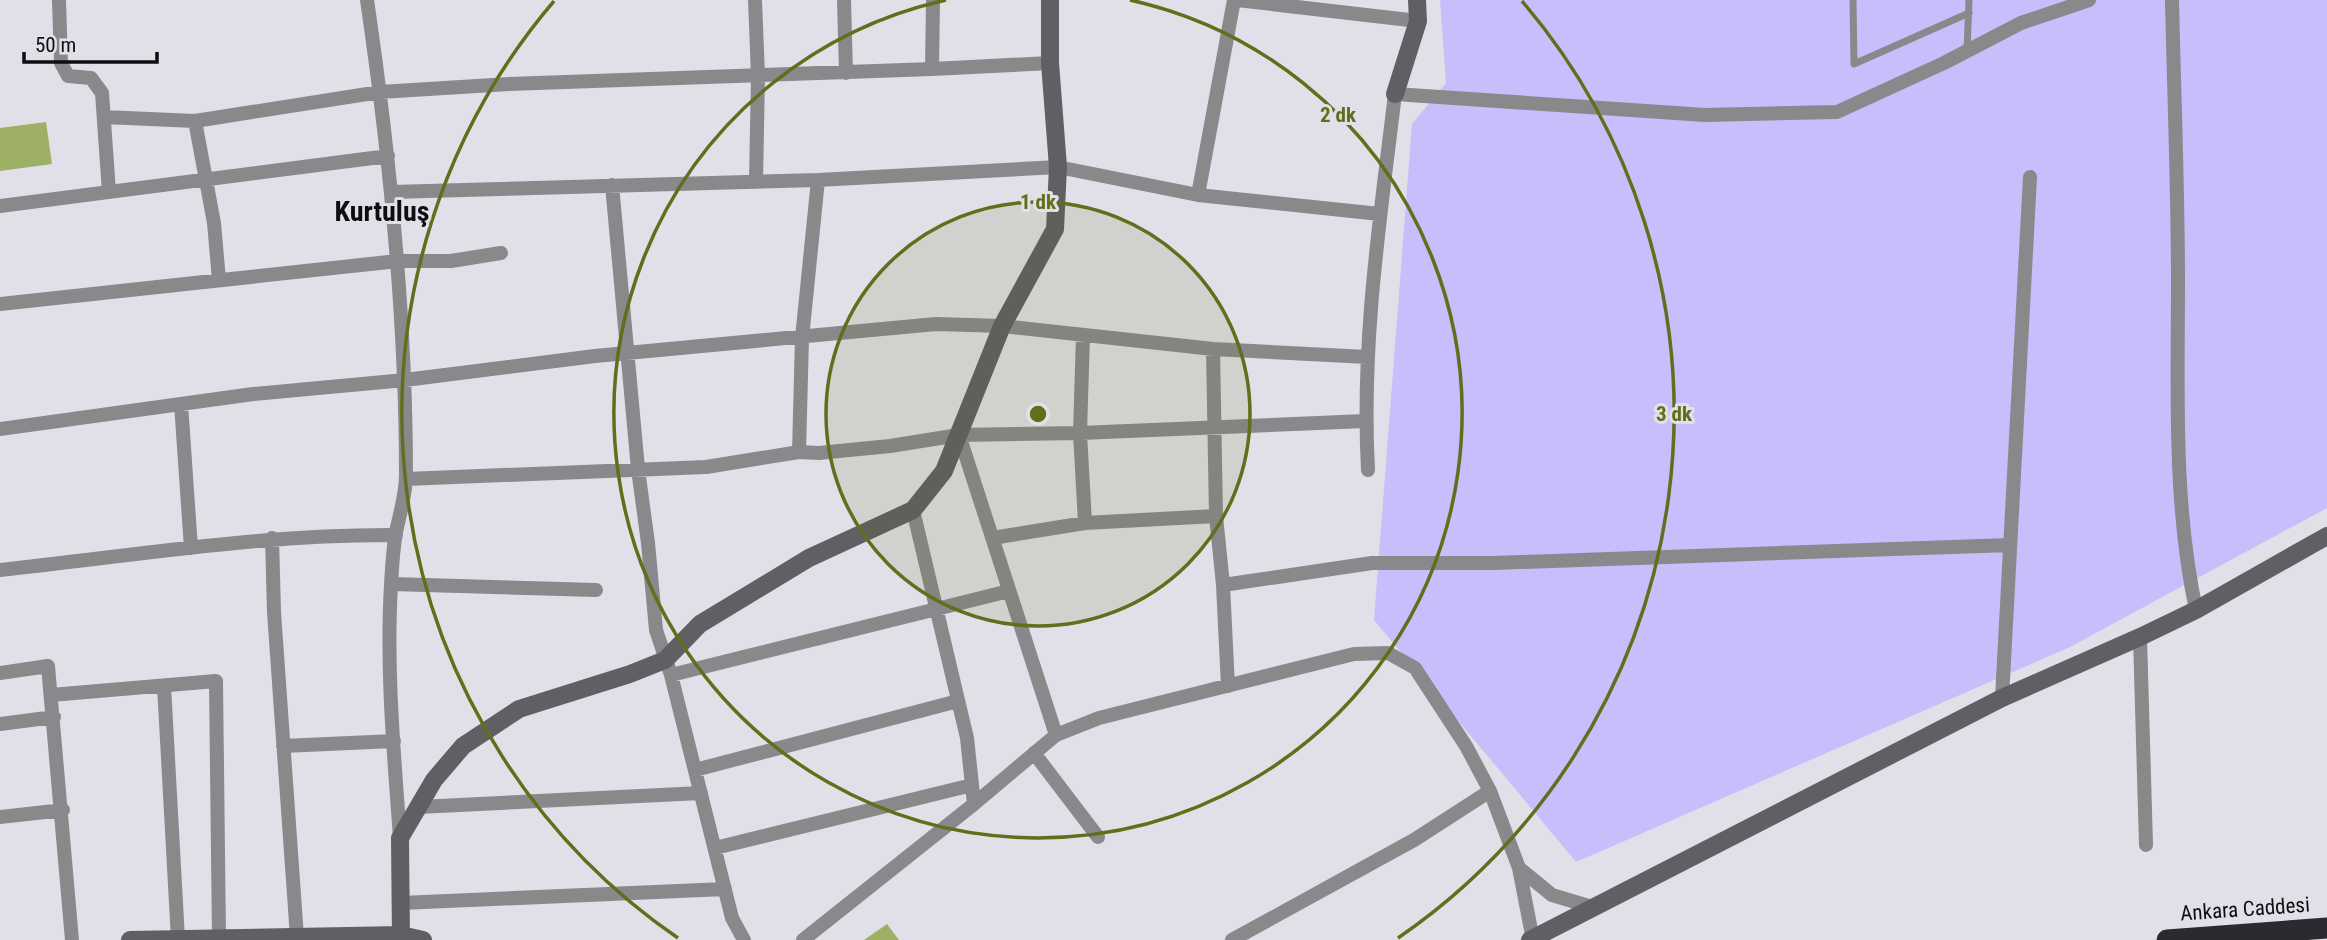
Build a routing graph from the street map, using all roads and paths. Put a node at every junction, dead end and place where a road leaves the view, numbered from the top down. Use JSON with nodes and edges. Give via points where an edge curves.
{"nodes":[{"id":1,"x":59,"y":0,"type":"edge"},
{"id":2,"x":367,"y":0,"type":"edge"},
{"id":3,"x":755,"y":0,"type":"edge"},
{"id":4,"x":844,"y":0,"type":"edge"},
{"id":5,"x":933,"y":0,"type":"edge"},
{"id":6,"x":1050,"y":0,"type":"edge"},
{"id":7,"x":1236,"y":0,"type":"edge"},
{"id":8,"x":1417,"y":0,"type":"edge"},
{"id":9,"x":1853,"y":0,"type":"edge"},
{"id":10,"x":1969,"y":0,"type":"edge"},
{"id":11,"x":2089,"y":0,"type":"edge"},
{"id":12,"x":2172,"y":0,"type":"edge"},
{"id":13,"x":1969,"y":13,"type":"junction"},
{"id":14,"x":1419,"y":21,"type":"junction"},
{"id":15,"x":1966,"y":51,"type":"junction"},
{"id":16,"x":1050,"y":63,"type":"junction"},
{"id":17,"x":932,"y":69,"type":"junction"},
{"id":18,"x":846,"y":73,"type":"junction"},
{"id":19,"x":758,"y":76,"type":"junction"},
{"id":20,"x":380,"y":92,"type":"junction"},
{"id":21,"x":1395,"y":94,"type":"junction"},
{"id":22,"x":104,"y":117,"type":"junction"},
{"id":23,"x":195,"y":121,"type":"junction"},
{"id":24,"x":388,"y":156,"type":"junction"},
{"id":25,"x":1058,"y":167,"type":"junction"},
{"id":26,"x":2030,"y":177,"type":"dead end"},
{"id":27,"x":207,"y":180,"type":"junction"},
{"id":28,"x":818,"y":180,"type":"junction"},
{"id":29,"x":756,"y":181,"type":"junction"},
{"id":30,"x":612,"y":185,"type":"junction"},
{"id":31,"x":108,"y":192,"type":"junction"},
{"id":32,"x":391,"y":192,"type":"junction"},
{"id":33,"x":1198,"y":195,"type":"junction"},
{"id":34,"x":0,"y":205,"type":"edge"},
{"id":35,"x":1380,"y":214,"type":"junction"},
{"id":36,"x":501,"y":253,"type":"dead end"},
{"id":37,"x":398,"y":261,"type":"junction"},
{"id":38,"x":219,"y":280,"type":"junction"},
{"id":39,"x":0,"y":304,"type":"edge"},
{"id":40,"x":1002,"y":326,"type":"junction"},
{"id":41,"x":1083,"y":335,"type":"junction"},
{"id":42,"x":802,"y":338,"type":"junction"},
{"id":43,"x":1213,"y":349,"type":"junction"},
{"id":44,"x":626,"y":353,"type":"junction"},
{"id":45,"x":1367,"y":357,"type":"junction"},
{"id":46,"x":405,"y":380,"type":"junction"},
{"id":47,"x":181,"y":404,"type":"junction"},
{"id":48,"x":1365,"y":421,"type":"junction"},
{"id":49,"x":0,"y":429,"type":"edge"},
{"id":50,"x":1214,"y":429,"type":"junction"},
{"id":51,"x":1080,"y":433,"type":"junction"},
{"id":52,"x":959,"y":435,"type":"junction"},
{"id":53,"x":799,"y":452,"type":"junction"},
{"id":54,"x":638,"y":469,"type":"junction"},
{"id":55,"x":1368,"y":470,"type":"dead end"},
{"id":56,"x":406,"y":479,"type":"junction"},
{"id":57,"x":913,"y":510,"type":"junction"},
{"id":58,"x":1216,"y":516,"type":"junction"},
{"id":59,"x":1085,"y":523,"type":"junction"},
{"id":60,"x":396,"y":535,"type":"junction"},
{"id":61,"x":2327,"y":536,"type":"edge"},
{"id":62,"x":272,"y":538,"type":"junction"},
{"id":63,"x":992,"y":538,"type":"junction"},
{"id":64,"x":2010,"y":545,"type":"junction"},
{"id":65,"x":191,"y":548,"type":"junction"},
{"id":66,"x":0,"y":570,"type":"edge"},
{"id":67,"x":391,"y":584,"type":"junction"},
{"id":68,"x":1223,"y":584,"type":"junction"},
{"id":69,"x":596,"y":590,"type":"dead end"},
{"id":70,"x":1009,"y":591,"type":"junction"},
{"id":71,"x":936,"y":610,"type":"junction"},
{"id":72,"x":2196,"y":610,"type":"junction"},
{"id":73,"x":2140,"y":637,"type":"junction"},
{"id":74,"x":668,"y":668,"type":"junction"},
{"id":75,"x":0,"y":673,"type":"edge"},
{"id":76,"x":164,"y":686,"type":"junction"},
{"id":77,"x":1228,"y":686,"type":"junction"},
{"id":78,"x":51,"y":695,"type":"junction"},
{"id":79,"x":2002,"y":698,"type":"junction"},
{"id":80,"x":958,"y":701,"type":"junction"},
{"id":81,"x":54,"y":717,"type":"junction"},
{"id":82,"x":0,"y":724,"type":"edge"},
{"id":83,"x":1056,"y":735,"type":"junction"},
{"id":84,"x":394,"y":741,"type":"junction"},
{"id":85,"x":284,"y":746,"type":"junction"},
{"id":86,"x":1034,"y":753,"type":"junction"},
{"id":87,"x":695,"y":770,"type":"junction"},
{"id":88,"x":972,"y":785,"type":"junction"},
{"id":89,"x":1490,"y":791,"type":"junction"},
{"id":90,"x":701,"y":793,"type":"junction"},
{"id":91,"x":974,"y":804,"type":"junction"},
{"id":92,"x":419,"y":807,"type":"junction"},
{"id":93,"x":62,"y":810,"type":"junction"},
{"id":94,"x":0,"y":817,"type":"edge"},
{"id":95,"x":1098,"y":837,"type":"dead end"},
{"id":96,"x":400,"y":838,"type":"junction"},
{"id":97,"x":2146,"y":845,"type":"dead end"},
{"id":98,"x":715,"y":848,"type":"junction"},
{"id":99,"x":1519,"y":868,"type":"junction"},
{"id":100,"x":725,"y":889,"type":"junction"},
{"id":101,"x":401,"y":903,"type":"junction"},
{"id":102,"x":1592,"y":906,"type":"junction"},
{"id":103,"x":2327,"y":928,"type":"edge"},
{"id":104,"x":297,"y":937,"type":"junction"},
{"id":105,"x":401,"y":938,"type":"edge"},
{"id":106,"x":178,"y":939,"type":"edge"},
{"id":107,"x":207,"y":939,"type":"edge"},
{"id":108,"x":277,"y":939,"type":"edge"},
{"id":109,"x":1532,"y":939,"type":"edge"},
{"id":110,"x":72,"y":940,"type":"edge"},
{"id":111,"x":130,"y":940,"type":"edge"},
{"id":112,"x":423,"y":940,"type":"edge"},
{"id":113,"x":744,"y":940,"type":"edge"},
{"id":114,"x":803,"y":940,"type":"edge"},
{"id":115,"x":1232,"y":940,"type":"edge"},
{"id":116,"x":2167,"y":940,"type":"edge"}],
"edges":[{"from":1,"to":22,"type":"street","via":[[61,63],[68,76],[91,78],[102,93]]},
{"from":2,"to":20,"type":"street"},
{"from":3,"to":19,"type":"street"},
{"from":4,"to":18,"type":"street"},
{"from":5,"to":17,"type":"street"},
{"from":6,"to":16,"type":"street"},
{"from":7,"to":14,"type":"street"},
{"from":7,"to":33,"type":"street"},
{"from":8,"to":14,"type":"street"},
{"from":9,"to":13,"type":"lane","via":[[1854,64]]},
{"from":10,"to":13,"type":"lane"},
{"from":11,"to":15,"type":"street","via":[[2021,23]]},
{"from":12,"to":72,"type":"street","via":[[2178,467],[2186,563]]},
{"from":13,"to":15,"type":"lane"},
{"from":14,"to":21,"type":"street"},
{"from":15,"to":21,"type":"street","via":[[1837,112],[1704,115]]},
{"from":16,"to":17,"type":"street"},
{"from":16,"to":25,"type":"street"},
{"from":17,"to":18,"type":"street"},
{"from":18,"to":19,"type":"street"},
{"from":19,"to":20,"type":"street","via":[[509,83]]},
{"from":19,"to":29,"type":"street"},
{"from":20,"to":23,"type":"street"},
{"from":20,"to":24,"type":"street"},
{"from":21,"to":35,"type":"street"},
{"from":22,"to":23,"type":"street"},
{"from":22,"to":31,"type":"street"},
{"from":23,"to":27,"type":"street"},
{"from":24,"to":27,"type":"street"},
{"from":24,"to":32,"type":"street"},
{"from":25,"to":28,"type":"street"},
{"from":25,"to":33,"type":"street"},
{"from":25,"to":40,"type":"street","via":[[1055,229]]},
{"from":26,"to":64,"type":"street"},
{"from":27,"to":31,"type":"street"},
{"from":27,"to":38,"type":"street"},
{"from":28,"to":29,"type":"street"},
{"from":28,"to":42,"type":"street"},
{"from":29,"to":30,"type":"street"},
{"from":30,"to":32,"type":"street"},
{"from":30,"to":44,"type":"street"},
{"from":31,"to":34,"type":"street"},
{"from":32,"to":37,"type":"street"},
{"from":33,"to":35,"type":"street"},
{"from":35,"to":45,"type":"street"},
{"from":36,"to":37,"type":"street","via":[[451,261]]},
{"from":37,"to":38,"type":"street"},
{"from":37,"to":46,"type":"street"},
{"from":38,"to":39,"type":"street"},
{"from":40,"to":41,"type":"street"},
{"from":40,"to":42,"type":"street","via":[[936,324]]},
{"from":40,"to":52,"type":"street"},
{"from":41,"to":43,"type":"street"},
{"from":41,"to":51,"type":"street"},
{"from":42,"to":44,"type":"street"},
{"from":42,"to":53,"type":"street"},
{"from":43,"to":45,"type":"street"},
{"from":43,"to":50,"type":"street"},
{"from":44,"to":46,"type":"street"},
{"from":44,"to":54,"type":"street"},
{"from":45,"to":48,"type":"street"},
{"from":46,"to":47,"type":"street"},
{"from":46,"to":56,"type":"street"},
{"from":47,"to":49,"type":"street"},
{"from":47,"to":65,"type":"street"},
{"from":48,"to":50,"type":"street"},
{"from":48,"to":55,"type":"street"},
{"from":50,"to":51,"type":"street"},
{"from":50,"to":58,"type":"street"},
{"from":51,"to":52,"type":"street"},
{"from":51,"to":59,"type":"street"},
{"from":52,"to":53,"type":"street","via":[[890,446]]},
{"from":52,"to":57,"type":"street","via":[[944,471]]},
{"from":52,"to":63,"type":"street"},
{"from":53,"to":54,"type":"street","via":[[706,467]]},
{"from":54,"to":56,"type":"street"},
{"from":54,"to":74,"type":"street","via":[[656,630]]},
{"from":56,"to":60,"type":"street"},
{"from":57,"to":71,"type":"street"},
{"from":57,"to":74,"type":"street","via":[[798,564],[700,624]]},
{"from":58,"to":59,"type":"street"},
{"from":58,"to":68,"type":"street"},
{"from":59,"to":63,"type":"street"},
{"from":60,"to":62,"type":"street"},
{"from":60,"to":67,"type":"street"},
{"from":61,"to":72,"type":"street"},
{"from":62,"to":65,"type":"street"},
{"from":62,"to":85,"type":"street"},
{"from":63,"to":70,"type":"street"},
{"from":64,"to":68,"type":"street","via":[[1493,564],[1373,564]]},
{"from":64,"to":79,"type":"street"},
{"from":65,"to":66,"type":"street"},
{"from":67,"to":69,"type":"street"},
{"from":67,"to":84,"type":"street","via":[[388,666]]},
{"from":68,"to":77,"type":"street"},
{"from":70,"to":71,"type":"street"},
{"from":70,"to":83,"type":"street"},
{"from":71,"to":74,"type":"street"},
{"from":71,"to":80,"type":"street"},
{"from":72,"to":73,"type":"street"},
{"from":73,"to":79,"type":"street"},
{"from":73,"to":97,"type":"street"},
{"from":74,"to":87,"type":"street"},
{"from":74,"to":92,"type":"street","via":[[630,674],[519,709],[463,746],[434,780]]},
{"from":75,"to":78,"type":"street","via":[[48,666]]},
{"from":76,"to":78,"type":"street"},
{"from":76,"to":106,"type":"street"},
{"from":76,"to":107,"type":"street","via":[[216,681]]},
{"from":77,"to":83,"type":"street","via":[[1099,718]]},
{"from":77,"to":89,"type":"street","via":[[1354,654],[1388,653],[1415,667]]},
{"from":78,"to":81,"type":"street"},
{"from":79,"to":102,"type":"street"},
{"from":80,"to":87,"type":"street"},
{"from":80,"to":88,"type":"street"},
{"from":81,"to":82,"type":"street"},
{"from":81,"to":93,"type":"street"},
{"from":83,"to":86,"type":"street"},
{"from":84,"to":85,"type":"street"},
{"from":84,"to":96,"type":"street"},
{"from":85,"to":104,"type":"street"},
{"from":86,"to":91,"type":"street"},
{"from":86,"to":95,"type":"street"},
{"from":87,"to":90,"type":"street"},
{"from":88,"to":91,"type":"street"},
{"from":88,"to":98,"type":"street"},
{"from":89,"to":99,"type":"street"},
{"from":89,"to":115,"type":"street","via":[[1414,840]]},
{"from":90,"to":92,"type":"street"},
{"from":90,"to":98,"type":"street"},
{"from":91,"to":114,"type":"street"},
{"from":92,"to":96,"type":"street"},
{"from":93,"to":94,"type":"street"},
{"from":93,"to":110,"type":"street"},
{"from":96,"to":101,"type":"street"},
{"from":98,"to":100,"type":"street"},
{"from":99,"to":102,"type":"street","via":[[1552,895]]},
{"from":99,"to":109,"type":"street"},
{"from":100,"to":101,"type":"street"},
{"from":100,"to":113,"type":"street","via":[[732,918]]},
{"from":101,"to":105,"type":"street"},
{"from":102,"to":109,"type":"street"},
{"from":103,"to":116,"type":"highway","name":"Ankara Caddesi"},
{"from":104,"to":105,"type":"street"},
{"from":104,"to":108,"type":"street"},
{"from":105,"to":112,"type":"street"},
{"from":106,"to":107,"type":"street"},
{"from":106,"to":111,"type":"street"},
{"from":107,"to":108,"type":"street"}]}
